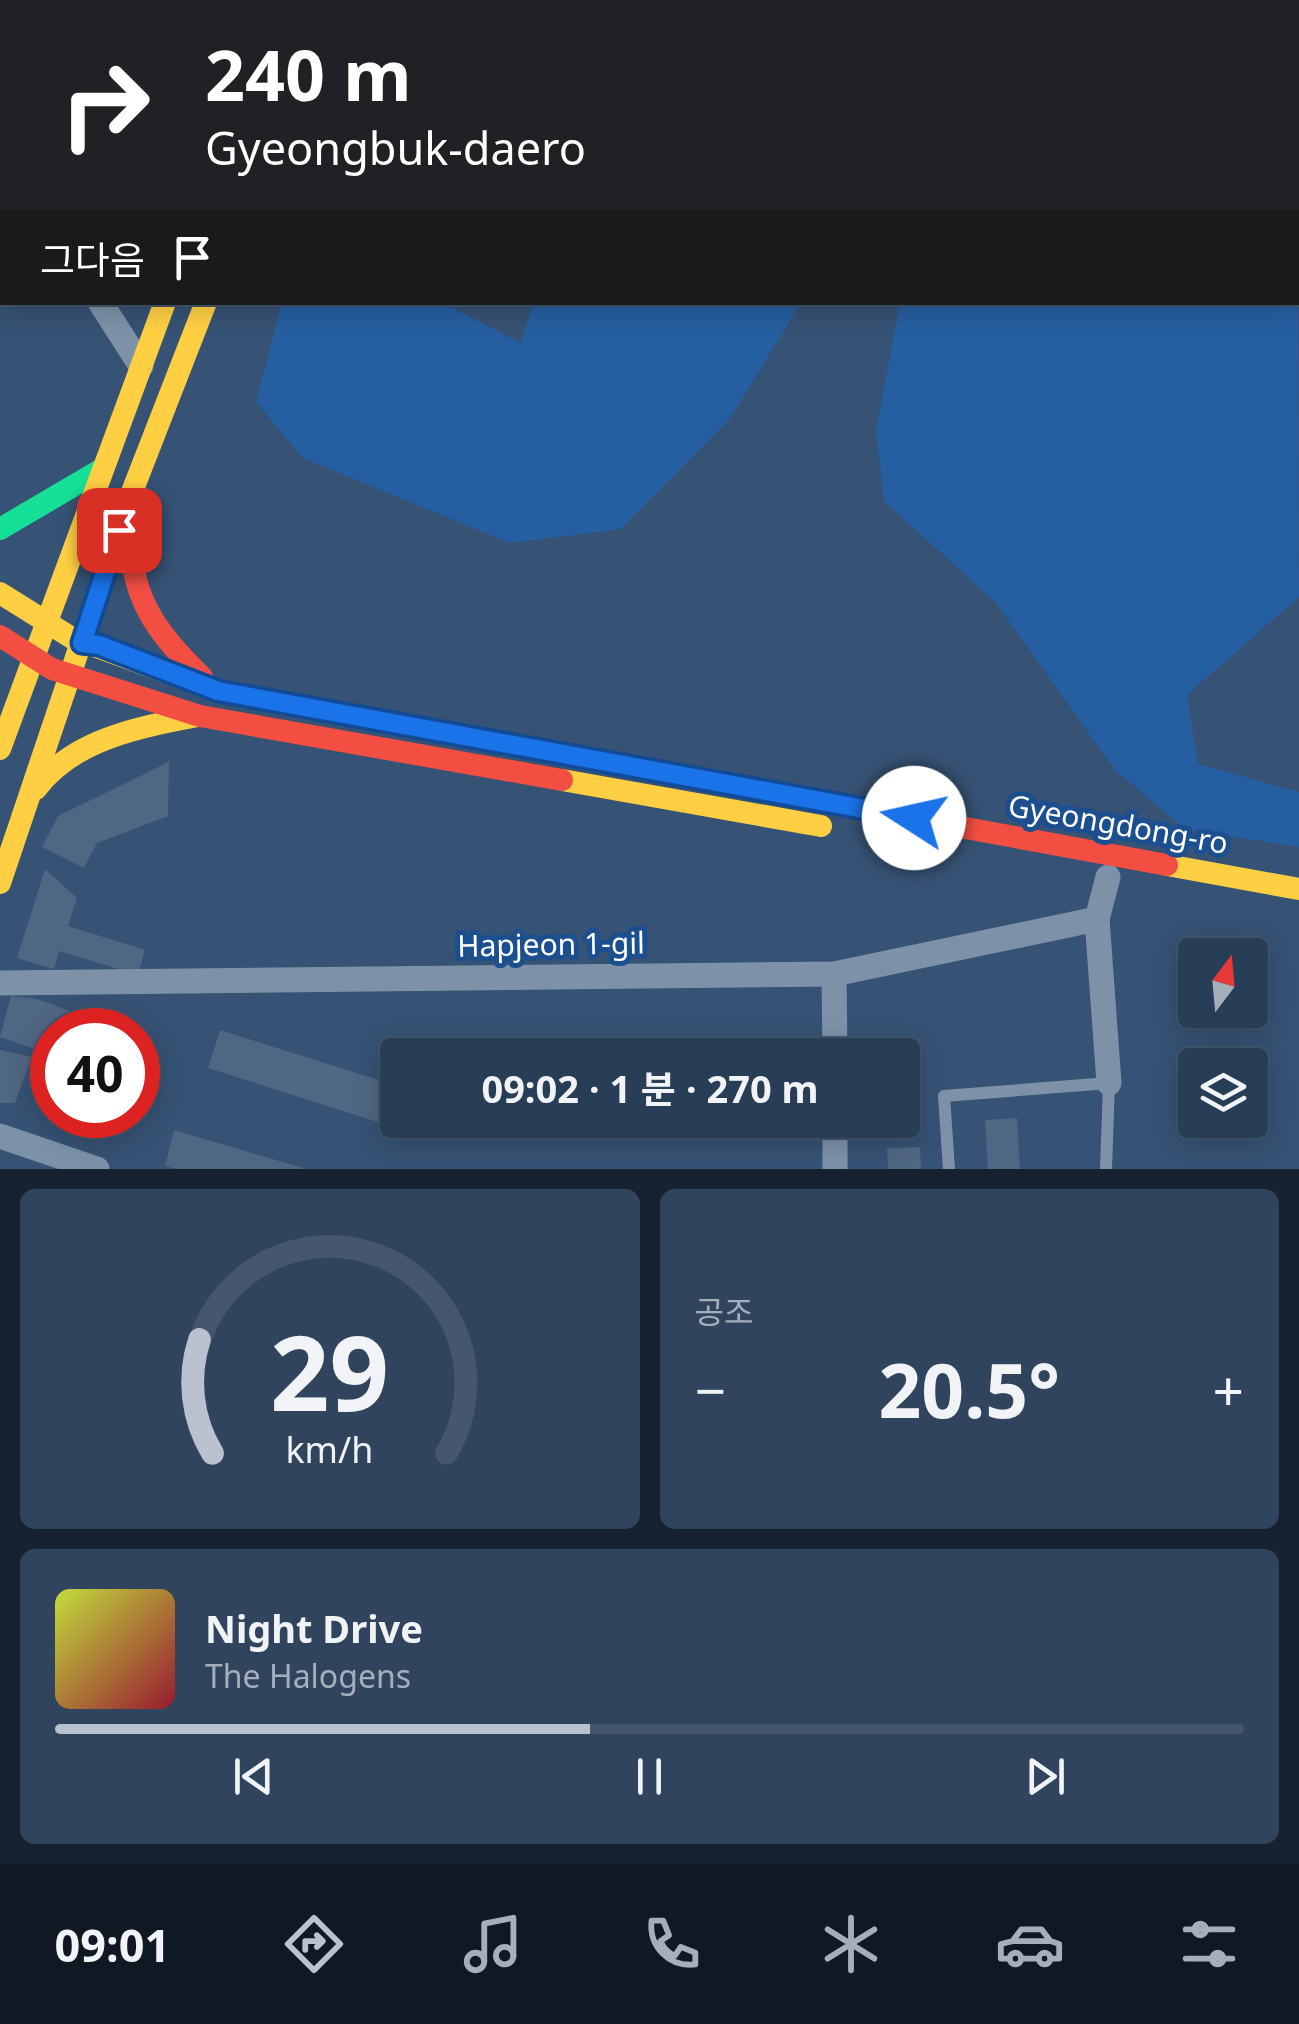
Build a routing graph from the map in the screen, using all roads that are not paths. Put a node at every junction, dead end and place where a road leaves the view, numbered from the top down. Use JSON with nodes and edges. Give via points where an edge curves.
{"nodes":[{"id":1,"x":102,"y":305,"type":"edge"},
{"id":2,"x":164,"y":305,"type":"edge"},
{"id":3,"x":205,"y":305,"type":"edge"},
{"id":4,"x":141,"y":366,"type":"junction"},
{"id":5,"x":102,"y":469,"type":"junction"},
{"id":6,"x":130,"y":497,"type":"junction"},
{"id":7,"x":0,"y":529,"type":"edge"},
{"id":8,"x":0,"y":593,"type":"edge"},
{"id":9,"x":46,"y":625,"type":"junction"},
{"id":10,"x":0,"y":636,"type":"edge"},
{"id":11,"x":82,"y":643,"type":"junction"},
{"id":12,"x":32,"y":659,"type":"junction"},
{"id":13,"x":70,"y":678,"type":"junction"},
{"id":14,"x":218,"y":691,"type":"junction"},
{"id":15,"x":200,"y":716,"type":"junction"},
{"id":16,"x":0,"y":748,"type":"edge"},
{"id":17,"x":27,"y":807,"type":"junction"},
{"id":18,"x":848,"y":831,"type":"dead end"},
{"id":19,"x":926,"y":845,"type":"dead end"},
{"id":20,"x":1108,"y":877,"type":"junction"},
{"id":21,"x":0,"y":883,"type":"edge"},
{"id":22,"x":1299,"y":889,"type":"edge"},
{"id":23,"x":1299,"y":912,"type":"edge"},
{"id":24,"x":1097,"y":920,"type":"junction"},
{"id":25,"x":834,"y":974,"type":"junction"},
{"id":26,"x":0,"y":983,"type":"edge"},
{"id":27,"x":834,"y":1038,"type":"edge"},
{"id":28,"x":1109,"y":1084,"type":"junction"},
{"id":29,"x":0,"y":1136,"type":"edge"},
{"id":30,"x":835,"y":1138,"type":"edge"},
{"id":31,"x":96,"y":1169,"type":"edge"},
{"id":32,"x":835,"y":1169,"type":"edge"},
{"id":33,"x":950,"y":1169,"type":"edge"},
{"id":34,"x":1106,"y":1169,"type":"edge"}],
"edges":[{"from":1,"to":4,"type":"street"},
{"from":2,"to":4,"type":"street"},
{"from":3,"to":6,"type":"street"},
{"from":4,"to":5,"type":"street"},
{"from":5,"to":7,"type":"street"},
{"from":5,"to":9,"type":"street"},
{"from":6,"to":11,"type":"street"},
{"from":6,"to":14,"type":"street","via":[[128,551],[136,592],[160,638]]},
{"from":8,"to":9,"type":"street","name":"Gyeongdong-ro"},
{"from":9,"to":11,"type":"street","name":"Gyeongdong-ro"},
{"from":9,"to":12,"type":"street"},
{"from":10,"to":12,"type":"street"},
{"from":11,"to":13,"type":"street"},
{"from":11,"to":14,"type":"street","name":"Gyeongdong-ro"},
{"from":12,"to":13,"type":"street"},
{"from":12,"to":16,"type":"street"},
{"from":13,"to":15,"type":"street"},
{"from":13,"to":17,"type":"street"},
{"from":14,"to":22,"type":"street","name":"Gyeongdong-ro"},
{"from":15,"to":17,"type":"street","via":[[144,727],[62,762],[45,771]]},
{"from":15,"to":18,"type":"street"},
{"from":17,"to":21,"type":"street"},
{"from":19,"to":20,"type":"street","name":"Gyeongdong-ro"},
{"from":20,"to":23,"type":"street","name":"Gyeongdong-ro"},
{"from":20,"to":24,"type":"street"},
{"from":24,"to":25,"type":"street","name":"Hapjeon 1-gil"},
{"from":24,"to":28,"type":"street"},
{"from":25,"to":26,"type":"street","name":"Hapjeon 1-gil"},
{"from":25,"to":27,"type":"street"},
{"from":28,"to":33,"type":"lane","via":[[944,1096]]},
{"from":28,"to":34,"type":"lane"},
{"from":29,"to":31,"type":"street"},
{"from":30,"to":32,"type":"street"}]}
